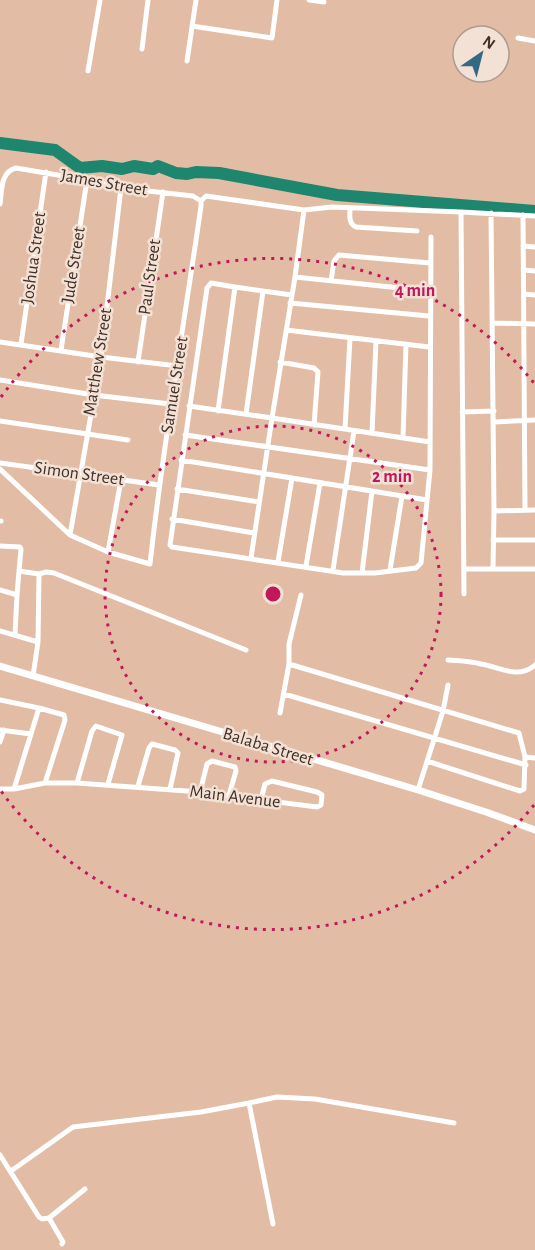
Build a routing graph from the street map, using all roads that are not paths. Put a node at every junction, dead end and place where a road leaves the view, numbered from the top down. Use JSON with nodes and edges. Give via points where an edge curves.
{"nodes":[{"id":1,"x":100,"y":0,"type":"edge"},
{"id":2,"x":148,"y":0,"type":"edge"},
{"id":3,"x":196,"y":0,"type":"edge"},
{"id":4,"x":277,"y":0,"type":"edge"},
{"id":5,"x":309,"y":0,"type":"edge"},
{"id":6,"x":324,"y":2,"type":"dead end"},
{"id":7,"x":192,"y":26,"type":"junction"},
{"id":8,"x":518,"y":38,"type":"dead end"},
{"id":9,"x":535,"y":41,"type":"edge"},
{"id":10,"x":142,"y":49,"type":"dead end"},
{"id":11,"x":187,"y":61,"type":"dead end"},
{"id":12,"x":88,"y":71,"type":"dead end"},
{"id":13,"x":46,"y":172,"type":"junction"},
{"id":14,"x":87,"y":180,"type":"junction"},
{"id":15,"x":122,"y":188,"type":"junction"},
{"id":16,"x":163,"y":192,"type":"junction"},
{"id":17,"x":201,"y":203,"type":"junction"},
{"id":18,"x":0,"y":204,"type":"edge"},
{"id":19,"x":350,"y":208,"type":"junction"},
{"id":20,"x":304,"y":210,"type":"junction"},
{"id":21,"x":461,"y":212,"type":"junction"},
{"id":22,"x":491,"y":213,"type":"junction"},
{"id":23,"x":524,"y":215,"type":"junction"},
{"id":24,"x":535,"y":216,"type":"edge"},
{"id":25,"x":417,"y":231,"type":"dead end"},
{"id":26,"x":430,"y":237,"type":"dead end"},
{"id":27,"x":523,"y":246,"type":"junction"},
{"id":28,"x":535,"y":247,"type":"edge"},
{"id":29,"x":430,"y":263,"type":"junction"},
{"id":30,"x":524,"y":270,"type":"junction"},
{"id":31,"x":535,"y":271,"type":"edge"},
{"id":32,"x":295,"y":277,"type":"junction"},
{"id":33,"x":332,"y":281,"type":"junction"},
{"id":34,"x":234,"y":287,"type":"junction"},
{"id":35,"x":263,"y":291,"type":"junction"},
{"id":36,"x":429,"y":291,"type":"junction"},
{"id":37,"x":524,"y":294,"type":"junction"},
{"id":38,"x":292,"y":295,"type":"junction"},
{"id":39,"x":535,"y":295,"type":"edge"},
{"id":40,"x":290,"y":303,"type":"junction"},
{"id":41,"x":429,"y":316,"type":"junction"},
{"id":42,"x":492,"y":322,"type":"junction"},
{"id":43,"x":524,"y":323,"type":"junction"},
{"id":44,"x":535,"y":324,"type":"edge"},
{"id":45,"x":285,"y":330,"type":"junction"},
{"id":46,"x":350,"y":338,"type":"junction"},
{"id":47,"x":376,"y":341,"type":"junction"},
{"id":48,"x":0,"y":342,"type":"edge"},
{"id":49,"x":21,"y":344,"type":"junction"},
{"id":50,"x":406,"y":344,"type":"junction"},
{"id":51,"x":429,"y":347,"type":"junction"},
{"id":52,"x":61,"y":351,"type":"junction"},
{"id":53,"x":101,"y":357,"type":"junction"},
{"id":54,"x":138,"y":362,"type":"junction"},
{"id":55,"x":280,"y":362,"type":"junction"},
{"id":56,"x":178,"y":366,"type":"junction"},
{"id":57,"x":0,"y":380,"type":"edge"},
{"id":58,"x":94,"y":395,"type":"junction"},
{"id":59,"x":170,"y":404,"type":"junction"},
{"id":60,"x":189,"y":406,"type":"junction"},
{"id":61,"x":218,"y":411,"type":"junction"},
{"id":62,"x":494,"y":411,"type":"junction"},
{"id":63,"x":462,"y":412,"type":"junction"},
{"id":64,"x":246,"y":414,"type":"junction"},
{"id":65,"x":272,"y":417,"type":"junction"},
{"id":66,"x":535,"y":420,"type":"edge"},
{"id":67,"x":0,"y":421,"type":"edge"},
{"id":68,"x":523,"y":421,"type":"junction"},
{"id":69,"x":494,"y":422,"type":"junction"},
{"id":70,"x":314,"y":425,"type":"junction"},
{"id":71,"x":345,"y":429,"type":"junction"},
{"id":72,"x":354,"y":431,"type":"junction"},
{"id":73,"x":372,"y":433,"type":"junction"},
{"id":74,"x":87,"y":434,"type":"junction"},
{"id":75,"x":185,"y":435,"type":"junction"},
{"id":76,"x":404,"y":438,"type":"junction"},
{"id":77,"x":128,"y":440,"type":"dead end"},
{"id":78,"x":430,"y":442,"type":"junction"},
{"id":79,"x":268,"y":447,"type":"junction"},
{"id":80,"x":181,"y":460,"type":"junction"},
{"id":81,"x":350,"y":460,"type":"junction"},
{"id":82,"x":0,"y":463,"type":"edge"},
{"id":83,"x":0,"y":469,"type":"edge"},
{"id":84,"x":430,"y":470,"type":"junction"},
{"id":85,"x":81,"y":473,"type":"junction"},
{"id":86,"x":264,"y":474,"type":"junction"},
{"id":87,"x":292,"y":478,"type":"junction"},
{"id":88,"x":121,"y":480,"type":"junction"},
{"id":89,"x":320,"y":483,"type":"junction"},
{"id":90,"x":159,"y":485,"type":"junction"},
{"id":91,"x":346,"y":487,"type":"junction"},
{"id":92,"x":177,"y":489,"type":"junction"},
{"id":93,"x":372,"y":491,"type":"junction"},
{"id":94,"x":402,"y":496,"type":"junction"},
{"id":95,"x":428,"y":500,"type":"junction"},
{"id":96,"x":259,"y":502,"type":"junction"},
{"id":97,"x":525,"y":510,"type":"junction"},
{"id":98,"x":535,"y":510,"type":"edge"},
{"id":99,"x":495,"y":511,"type":"junction"},
{"id":100,"x":172,"y":519,"type":"junction"},
{"id":101,"x":254,"y":533,"type":"junction"},
{"id":102,"x":70,"y":535,"type":"junction"},
{"id":103,"x":493,"y":540,"type":"junction"},
{"id":104,"x":535,"y":540,"type":"edge"},
{"id":105,"x":0,"y":546,"type":"edge"},
{"id":106,"x":108,"y":552,"type":"junction"},
{"id":107,"x":251,"y":558,"type":"junction"},
{"id":108,"x":278,"y":561,"type":"junction"},
{"id":109,"x":306,"y":566,"type":"junction"},
{"id":110,"x":493,"y":568,"type":"junction"},
{"id":111,"x":464,"y":569,"type":"junction"},
{"id":112,"x":535,"y":569,"type":"edge"},
{"id":113,"x":333,"y":570,"type":"junction"},
{"id":114,"x":390,"y":570,"type":"junction"},
{"id":115,"x":19,"y":571,"type":"junction"},
{"id":116,"x":362,"y":573,"type":"junction"},
{"id":117,"x":39,"y":574,"type":"junction"},
{"id":118,"x":0,"y":590,"type":"edge"},
{"id":119,"x":464,"y":594,"type":"dead end"},
{"id":120,"x":17,"y":595,"type":"junction"},
{"id":121,"x":301,"y":595,"type":"dead end"},
{"id":122,"x":0,"y":631,"type":"edge"},
{"id":123,"x":15,"y":635,"type":"junction"},
{"id":124,"x":38,"y":642,"type":"junction"},
{"id":125,"x":246,"y":650,"type":"dead end"},
{"id":126,"x":448,"y":660,"type":"dead end"},
{"id":127,"x":289,"y":664,"type":"junction"},
{"id":128,"x":535,"y":665,"type":"edge"},
{"id":129,"x":0,"y":666,"type":"edge"},
{"id":130,"x":33,"y":676,"type":"junction"},
{"id":131,"x":448,"y":686,"type":"dead end"},
{"id":132,"x":284,"y":694,"type":"junction"},
{"id":133,"x":0,"y":700,"type":"edge"},
{"id":134,"x":39,"y":708,"type":"junction"},
{"id":135,"x":443,"y":711,"type":"junction"},
{"id":136,"x":280,"y":713,"type":"dead end"},
{"id":137,"x":2,"y":730,"type":"edge"},
{"id":138,"x":31,"y":734,"type":"junction"},
{"id":139,"x":434,"y":738,"type":"junction"},
{"id":140,"x":0,"y":742,"type":"edge"},
{"id":141,"x":525,"y":757,"type":"junction"},
{"id":142,"x":535,"y":758,"type":"edge"},
{"id":143,"x":427,"y":761,"type":"junction"},
{"id":144,"x":526,"y":765,"type":"junction"},
{"id":145,"x":45,"y":783,"type":"junction"},
{"id":146,"x":77,"y":783,"type":"junction"},
{"id":147,"x":108,"y":784,"type":"junction"},
{"id":148,"x":138,"y":786,"type":"junction"},
{"id":149,"x":0,"y":789,"type":"edge"},
{"id":150,"x":14,"y":789,"type":"junction"},
{"id":151,"x":170,"y":789,"type":"junction"},
{"id":152,"x":418,"y":790,"type":"junction"},
{"id":153,"x":200,"y":792,"type":"junction"},
{"id":154,"x":229,"y":795,"type":"junction"},
{"id":155,"x":261,"y":799,"type":"junction"},
{"id":156,"x":535,"y":830,"type":"edge"},
{"id":157,"x":249,"y":1103,"type":"junction"},
{"id":158,"x":454,"y":1123,"type":"dead end"},
{"id":159,"x":0,"y":1155,"type":"edge"},
{"id":160,"x":10,"y":1171,"type":"junction"},
{"id":161,"x":85,"y":1189,"type":"dead end"},
{"id":162,"x":49,"y":1218,"type":"junction"},
{"id":163,"x":273,"y":1224,"type":"dead end"},
{"id":164,"x":62,"y":1244,"type":"dead end"}],
"edges":[{"from":1,"to":12,"type":"street"},
{"from":2,"to":10,"type":"street"},
{"from":3,"to":7,"type":"street"},
{"from":4,"to":7,"type":"street","via":[[272,38]]},
{"from":5,"to":6,"type":"street"},
{"from":7,"to":11,"type":"street"},
{"from":8,"to":9,"type":"street"},
{"from":13,"to":14,"type":"street","name":"James Street"},
{"from":13,"to":18,"type":"street","name":"James Street","via":[[10,170],[4,176]]},
{"from":13,"to":49,"type":"street","name":"Joshua Street"},
{"from":14,"to":15,"type":"street","name":"James Street"},
{"from":14,"to":52,"type":"street","name":"Jude Street"},
{"from":15,"to":16,"type":"street","name":"James Street"},
{"from":15,"to":53,"type":"street","name":"Matthew Street"},
{"from":16,"to":17,"type":"street","name":"James Street","via":[[193,196]]},
{"from":16,"to":54,"type":"street","name":"Paul Street"},
{"from":17,"to":20,"type":"street","name":"James Street","via":[[206,196]]},
{"from":17,"to":56,"type":"street","name":"Samuel Street"},
{"from":19,"to":20,"type":"street"},
{"from":19,"to":21,"type":"street"},
{"from":19,"to":25,"type":"street","via":[[350,220],[356,227]]},
{"from":20,"to":32,"type":"street"},
{"from":21,"to":22,"type":"street"},
{"from":21,"to":63,"type":"street"},
{"from":22,"to":23,"type":"street"},
{"from":22,"to":42,"type":"street"},
{"from":23,"to":24,"type":"street"},
{"from":23,"to":27,"type":"street"},
{"from":26,"to":29,"type":"street"},
{"from":27,"to":28,"type":"street"},
{"from":27,"to":30,"type":"street"},
{"from":29,"to":33,"type":"street","via":[[339,255],[334,261]]},
{"from":29,"to":36,"type":"street"},
{"from":30,"to":31,"type":"street"},
{"from":30,"to":37,"type":"street"},
{"from":32,"to":33,"type":"street"},
{"from":32,"to":38,"type":"street"},
{"from":33,"to":36,"type":"street"},
{"from":34,"to":35,"type":"street"},
{"from":34,"to":60,"type":"street","via":[[208,285]]},
{"from":34,"to":61,"type":"street"},
{"from":35,"to":38,"type":"street"},
{"from":35,"to":64,"type":"street"},
{"from":36,"to":41,"type":"street"},
{"from":37,"to":39,"type":"street"},
{"from":37,"to":43,"type":"street"},
{"from":38,"to":40,"type":"street"},
{"from":40,"to":41,"type":"street"},
{"from":40,"to":45,"type":"street"},
{"from":41,"to":51,"type":"street"},
{"from":42,"to":43,"type":"street"},
{"from":42,"to":62,"type":"street"},
{"from":43,"to":44,"type":"street"},
{"from":43,"to":68,"type":"street"},
{"from":45,"to":46,"type":"street"},
{"from":45,"to":55,"type":"street"},
{"from":46,"to":47,"type":"street"},
{"from":46,"to":71,"type":"street"},
{"from":47,"to":50,"type":"street"},
{"from":47,"to":73,"type":"street"},
{"from":48,"to":49,"type":"street"},
{"from":49,"to":52,"type":"street"},
{"from":50,"to":51,"type":"street"},
{"from":50,"to":76,"type":"street"},
{"from":51,"to":78,"type":"street"},
{"from":52,"to":53,"type":"street"},
{"from":53,"to":54,"type":"street"},
{"from":53,"to":58,"type":"street","name":"Matthew Street"},
{"from":54,"to":56,"type":"street"},
{"from":55,"to":65,"type":"street"},
{"from":55,"to":70,"type":"street","via":[[318,372]]},
{"from":56,"to":59,"type":"street","name":"Samuel Street"},
{"from":57,"to":58,"type":"street"},
{"from":58,"to":59,"type":"street"},
{"from":58,"to":74,"type":"street","name":"Matthew Street"},
{"from":59,"to":90,"type":"street","name":"Samuel Street"},
{"from":60,"to":61,"type":"street"},
{"from":60,"to":75,"type":"street"},
{"from":61,"to":64,"type":"street"},
{"from":62,"to":63,"type":"street"},
{"from":62,"to":69,"type":"street"},
{"from":63,"to":111,"type":"street"},
{"from":64,"to":65,"type":"street"},
{"from":65,"to":70,"type":"street"},
{"from":65,"to":79,"type":"street"},
{"from":66,"to":68,"type":"street"},
{"from":67,"to":74,"type":"street"},
{"from":68,"to":69,"type":"street"},
{"from":68,"to":97,"type":"street"},
{"from":69,"to":99,"type":"street"},
{"from":70,"to":71,"type":"street"},
{"from":71,"to":72,"type":"street"},
{"from":72,"to":73,"type":"street"},
{"from":72,"to":81,"type":"street"},
{"from":73,"to":76,"type":"street"},
{"from":74,"to":77,"type":"street"},
{"from":74,"to":85,"type":"street","name":"Matthew Street"},
{"from":75,"to":79,"type":"street"},
{"from":75,"to":80,"type":"street"},
{"from":76,"to":78,"type":"street"},
{"from":78,"to":84,"type":"street"},
{"from":79,"to":81,"type":"street"},
{"from":79,"to":86,"type":"street"},
{"from":80,"to":86,"type":"street"},
{"from":80,"to":92,"type":"street"},
{"from":81,"to":84,"type":"street"},
{"from":81,"to":91,"type":"street"},
{"from":82,"to":85,"type":"street","name":"Simon Street"},
{"from":83,"to":102,"type":"street"},
{"from":84,"to":95,"type":"street"},
{"from":85,"to":88,"type":"street","name":"Simon Street"},
{"from":85,"to":102,"type":"street","name":"Matthew Street"},
{"from":86,"to":87,"type":"street"},
{"from":86,"to":96,"type":"street"},
{"from":87,"to":89,"type":"street"},
{"from":87,"to":108,"type":"street"},
{"from":88,"to":90,"type":"street","name":"Simon Street"},
{"from":88,"to":106,"type":"street"},
{"from":89,"to":91,"type":"street"},
{"from":89,"to":109,"type":"street"},
{"from":90,"to":106,"type":"street","name":"Samuel Street","via":[[150,564]]},
{"from":91,"to":93,"type":"street"},
{"from":91,"to":113,"type":"street"},
{"from":92,"to":96,"type":"street"},
{"from":92,"to":100,"type":"street"},
{"from":93,"to":94,"type":"street"},
{"from":93,"to":116,"type":"street"},
{"from":94,"to":95,"type":"street"},
{"from":94,"to":114,"type":"street"},
{"from":95,"to":114,"type":"street","via":[[420,567]]},
{"from":96,"to":101,"type":"street"},
{"from":97,"to":98,"type":"street"},
{"from":97,"to":99,"type":"street"},
{"from":99,"to":103,"type":"street"},
{"from":100,"to":101,"type":"street"},
{"from":100,"to":107,"type":"street","via":[[172,547]]},
{"from":101,"to":107,"type":"street"},
{"from":102,"to":106,"type":"street"},
{"from":103,"to":104,"type":"street"},
{"from":103,"to":110,"type":"street"},
{"from":105,"to":115,"type":"street","via":[[20,547]]},
{"from":107,"to":108,"type":"street"},
{"from":108,"to":109,"type":"street"},
{"from":109,"to":113,"type":"street"},
{"from":110,"to":111,"type":"street"},
{"from":110,"to":112,"type":"street"},
{"from":111,"to":119,"type":"street"},
{"from":113,"to":116,"type":"street"},
{"from":114,"to":116,"type":"street"},
{"from":115,"to":117,"type":"street"},
{"from":115,"to":120,"type":"street"},
{"from":117,"to":124,"type":"street"},
{"from":117,"to":125,"type":"street","via":[[54,573]]},
{"from":118,"to":120,"type":"street"},
{"from":120,"to":123,"type":"street"},
{"from":121,"to":127,"type":"street","via":[[289,644]]},
{"from":122,"to":123,"type":"street"},
{"from":123,"to":124,"type":"street"},
{"from":124,"to":130,"type":"street"},
{"from":126,"to":128,"type":"street","via":[[518,673]]},
{"from":127,"to":132,"type":"street"},
{"from":127,"to":135,"type":"street"},
{"from":129,"to":130,"type":"street","name":"Balaba Street"},
{"from":130,"to":152,"type":"street","name":"Balaba Street"},
{"from":131,"to":135,"type":"street"},
{"from":132,"to":136,"type":"street"},
{"from":132,"to":139,"type":"street"},
{"from":133,"to":134,"type":"street"},
{"from":134,"to":138,"type":"street"},
{"from":134,"to":145,"type":"street","via":[[62,713],[65,718]]},
{"from":135,"to":139,"type":"street"},
{"from":135,"to":141,"type":"street","via":[[519,733]]},
{"from":137,"to":138,"type":"street"},
{"from":137,"to":140,"type":"street"},
{"from":138,"to":150,"type":"street"},
{"from":139,"to":143,"type":"street"},
{"from":139,"to":144,"type":"street"},
{"from":141,"to":142,"type":"street"},
{"from":141,"to":144,"type":"street"},
{"from":143,"to":144,"type":"street","via":[[523,791]]},
{"from":143,"to":152,"type":"street"},
{"from":145,"to":146,"type":"street","name":"Main Avenue"},
{"from":145,"to":150,"type":"street","name":"Main Avenue"},
{"from":146,"to":147,"type":"street","name":"Main Avenue"},
{"from":146,"to":147,"type":"street","via":[[94,727],[101,726],[120,733],[122,738]]},
{"from":147,"to":148,"type":"street","name":"Main Avenue"},
{"from":148,"to":151,"type":"street","name":"Main Avenue"},
{"from":148,"to":151,"type":"street","via":[[152,744],[178,753]]},
{"from":149,"to":150,"type":"street","name":"Main Avenue"},
{"from":151,"to":153,"type":"street","name":"Main Avenue"},
{"from":152,"to":156,"type":"street","name":"Balaba Street"},
{"from":153,"to":154,"type":"street","name":"Main Avenue"},
{"from":153,"to":154,"type":"street","name":"Main Avenue","via":[[207,764],[212,761],[236,769]]},
{"from":154,"to":155,"type":"street","name":"Main Avenue"},
{"from":155,"to":155,"type":"street","name":"Main Avenue","via":[[316,807],[323,796],[272,781],[266,784]]},
{"from":157,"to":158,"type":"street","via":[[277,1097],[315,1099]]},
{"from":157,"to":160,"type":"street","via":[[73,1127]]},
{"from":157,"to":163,"type":"street"},
{"from":159,"to":160,"type":"street"},
{"from":160,"to":162,"type":"street","via":[[39,1217]]},
{"from":161,"to":162,"type":"street"},
{"from":162,"to":164,"type":"street"}]}
